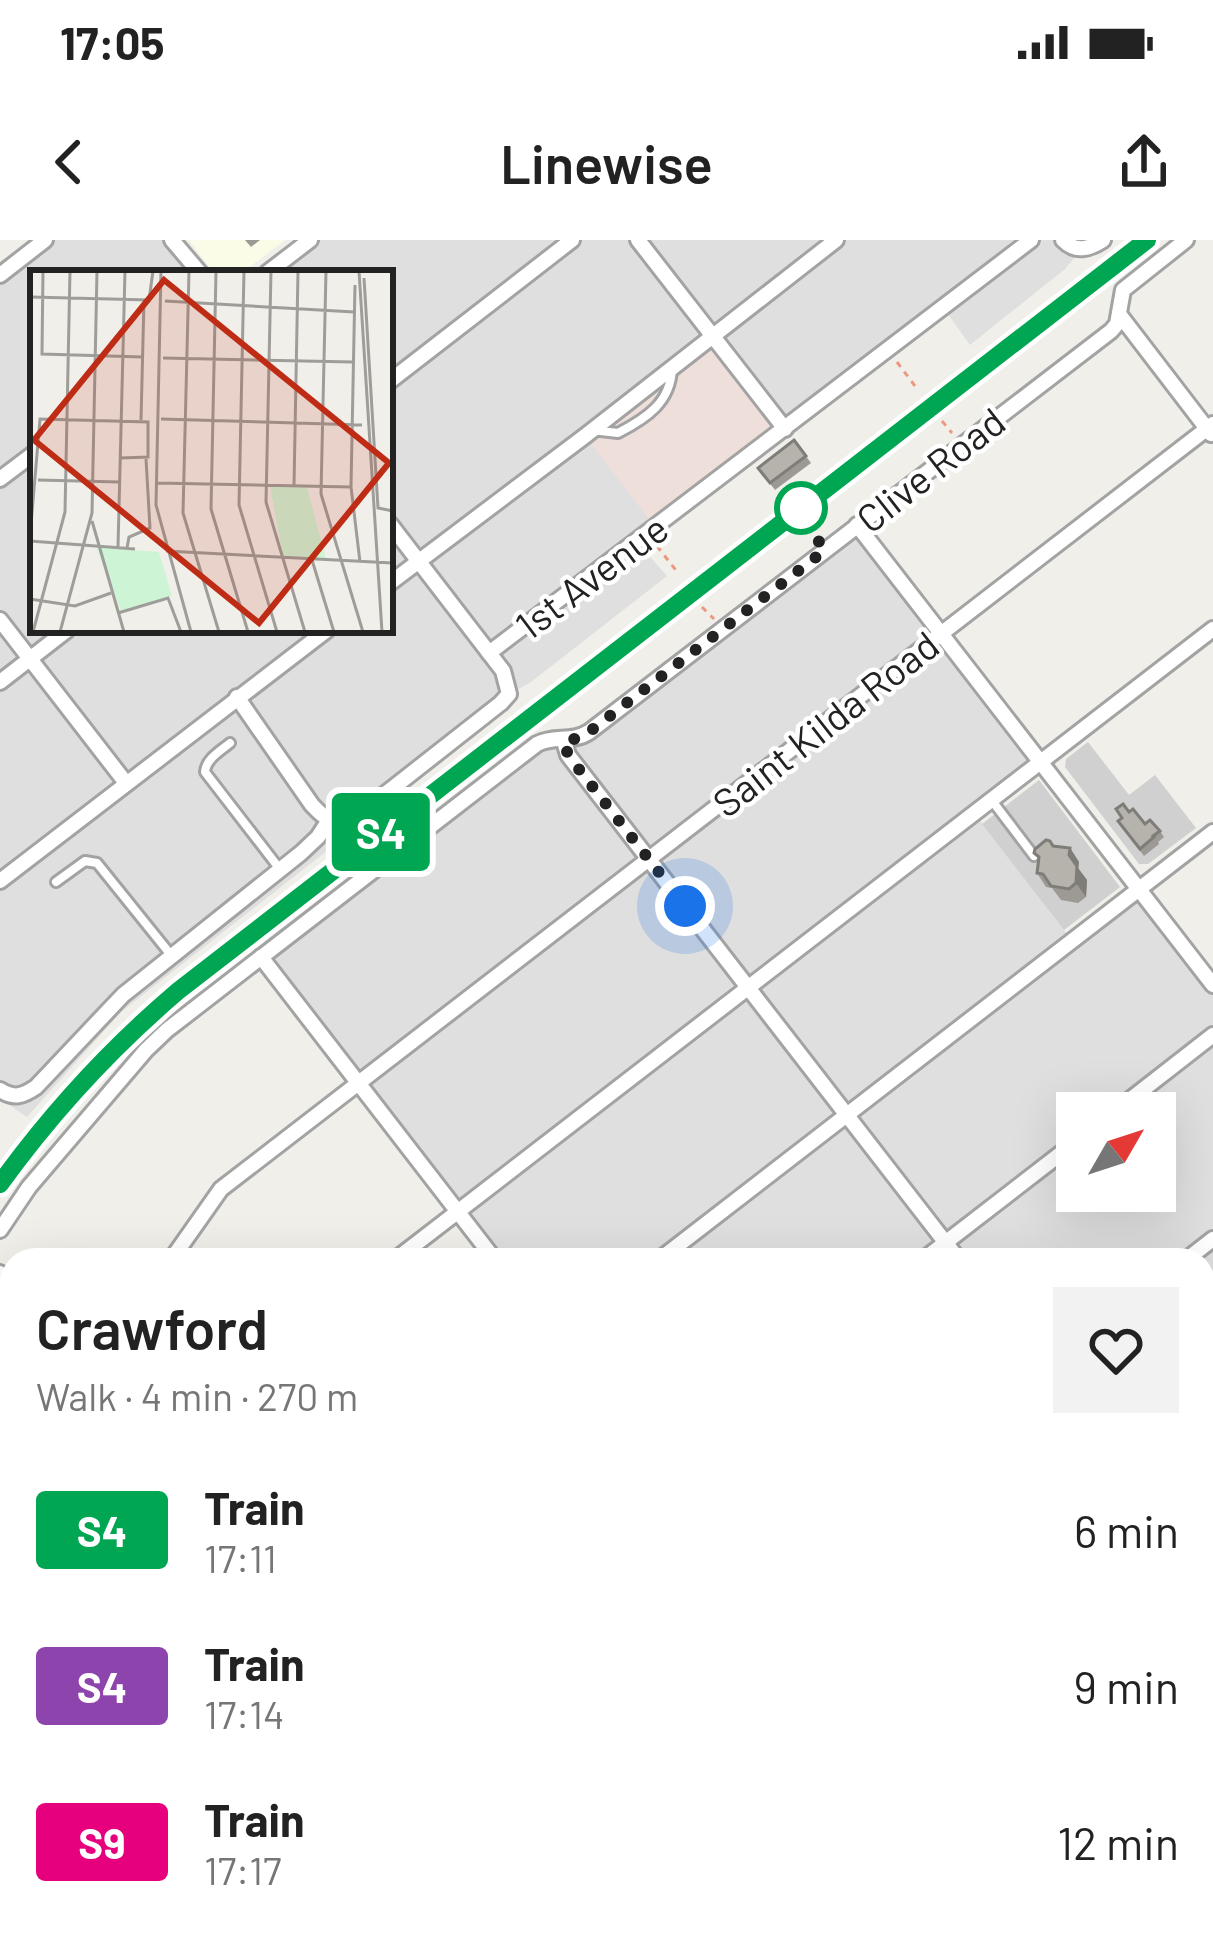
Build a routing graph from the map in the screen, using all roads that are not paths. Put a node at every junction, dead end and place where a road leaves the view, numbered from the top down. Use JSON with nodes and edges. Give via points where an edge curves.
{"nodes":[{"id":1,"x":45,"y":240,"type":"edge"},
{"id":2,"x":172,"y":240,"type":"edge"},
{"id":3,"x":310,"y":240,"type":"edge"},
{"id":4,"x":572,"y":240,"type":"edge"},
{"id":5,"x":638,"y":240,"type":"edge"},
{"id":6,"x":836,"y":240,"type":"edge"},
{"id":7,"x":1031,"y":240,"type":"edge"},
{"id":8,"x":1063,"y":240,"type":"edge"},
{"id":9,"x":1103,"y":240,"type":"edge"},
{"id":10,"x":1186,"y":240,"type":"edge"},
{"id":11,"x":197,"y":270,"type":"edge"},
{"id":12,"x":271,"y":270,"type":"edge"},
{"id":13,"x":0,"y":275,"type":"edge"},
{"id":14,"x":1119,"y":314,"type":"junction"},
{"id":15,"x":712,"y":335,"type":"junction"},
{"id":16,"x":393,"y":379,"type":"edge"},
{"id":17,"x":785,"y":429,"type":"junction"},
{"id":18,"x":1211,"y":429,"type":"edge"},
{"id":19,"x":30,"y":456,"type":"edge"},
{"id":20,"x":0,"y":479,"type":"edge"},
{"id":21,"x":857,"y":525,"type":"junction"},
{"id":22,"x":393,"y":528,"type":"edge"},
{"id":23,"x":419,"y":562,"type":"junction"},
{"id":24,"x":393,"y":581,"type":"edge"},
{"id":25,"x":0,"y":620,"type":"edge"},
{"id":26,"x":1213,"y":629,"type":"edge"},
{"id":27,"x":63,"y":633,"type":"edge"},
{"id":28,"x":323,"y":633,"type":"edge"},
{"id":29,"x":941,"y":634,"type":"junction"},
{"id":30,"x":489,"y":653,"type":"junction"},
{"id":31,"x":30,"y":658,"type":"junction"},
{"id":32,"x":0,"y":682,"type":"edge"},
{"id":33,"x":237,"y":697,"type":"junction"},
{"id":34,"x":564,"y":741,"type":"junction"},
{"id":35,"x":230,"y":743,"type":"dead end"},
{"id":36,"x":1040,"y":762,"type":"junction"},
{"id":37,"x":126,"y":783,"type":"junction"},
{"id":38,"x":992,"y":801,"type":"junction"},
{"id":39,"x":328,"y":820,"type":"junction"},
{"id":40,"x":1213,"y":832,"type":"edge"},
{"id":41,"x":1034,"y":856,"type":"edge"},
{"id":42,"x":649,"y":860,"type":"junction"},
{"id":43,"x":280,"y":869,"type":"junction"},
{"id":44,"x":0,"y":881,"type":"edge"},
{"id":45,"x":56,"y":882,"type":"dead end"},
{"id":46,"x":1139,"y":889,"type":"junction"},
{"id":47,"x":171,"y":955,"type":"junction"},
{"id":48,"x":261,"y":957,"type":"junction"},
{"id":49,"x":1213,"y":985,"type":"edge"},
{"id":50,"x":747,"y":987,"type":"junction"},
{"id":51,"x":1213,"y":1035,"type":"edge"},
{"id":52,"x":360,"y":1084,"type":"junction"},
{"id":53,"x":0,"y":1090,"type":"edge"},
{"id":54,"x":1140,"y":1092,"type":"edge"},
{"id":55,"x":847,"y":1115,"type":"junction"},
{"id":56,"x":1056,"y":1157,"type":"edge"},
{"id":57,"x":458,"y":1211,"type":"junction"},
{"id":58,"x":0,"y":1231,"type":"edge"},
{"id":59,"x":945,"y":1243,"type":"junction"},
{"id":60,"x":180,"y":1248,"type":"edge"},
{"id":61,"x":410,"y":1248,"type":"edge"},
{"id":62,"x":486,"y":1248,"type":"edge"},
{"id":63,"x":675,"y":1248,"type":"edge"},
{"id":64,"x":939,"y":1248,"type":"edge"},
{"id":65,"x":949,"y":1248,"type":"edge"}],
"edges":[{"from":1,"to":13,"type":"street"},
{"from":2,"to":11,"type":"street"},
{"from":3,"to":12,"type":"street"},
{"from":4,"to":16,"type":"street"},
{"from":5,"to":15,"type":"street"},
{"from":6,"to":15,"type":"street"},
{"from":7,"to":17,"type":"street","name":"1st Avenue"},
{"from":8,"to":9,"type":"street","via":[[1081,250]]},
{"from":10,"to":14,"type":"street","name":"Clive Road","via":[[1123,290]]},
{"from":14,"to":18,"type":"street"},
{"from":14,"to":21,"type":"street","name":"Clive Road","via":[[1111,331]]},
{"from":15,"to":17,"type":"street"},
{"from":15,"to":23,"type":"street"},
{"from":17,"to":30,"type":"street","name":"1st Avenue"},
{"from":18,"to":29,"type":"street","name":"Saint Kilda Road"},
{"from":19,"to":20,"type":"street"},
{"from":21,"to":29,"type":"street"},
{"from":21,"to":34,"type":"street","name":"Clive Road","via":[[589,732]]},
{"from":22,"to":23,"type":"street"},
{"from":23,"to":24,"type":"street"},
{"from":23,"to":30,"type":"street"},
{"from":25,"to":31,"type":"street"},
{"from":26,"to":36,"type":"street"},
{"from":27,"to":31,"type":"street"},
{"from":28,"to":33,"type":"street"},
{"from":29,"to":36,"type":"street"},
{"from":29,"to":42,"type":"street","name":"Saint Kilda Road"},
{"from":30,"to":39,"type":"street","name":"1st Avenue","via":[[508,681],[501,703],[352,820]]},
{"from":31,"to":32,"type":"street"},
{"from":31,"to":37,"type":"street"},
{"from":33,"to":37,"type":"street"},
{"from":33,"to":39,"type":"street"},
{"from":34,"to":42,"type":"street"},
{"from":34,"to":48,"type":"street","name":"Clive Road","via":[[537,744]]},
{"from":35,"to":43,"type":"lane","via":[[205,772]]},
{"from":36,"to":38,"type":"street"},
{"from":36,"to":46,"type":"street"},
{"from":37,"to":44,"type":"street"},
{"from":38,"to":41,"type":"lane"},
{"from":38,"to":50,"type":"street"},
{"from":39,"to":43,"type":"street"},
{"from":40,"to":46,"type":"street"},
{"from":42,"to":50,"type":"street"},
{"from":42,"to":52,"type":"street","name":"Saint Kilda Road"},
{"from":43,"to":47,"type":"street"},
{"from":45,"to":47,"type":"lane","via":[[85,861],[97,863]]},
{"from":46,"to":49,"type":"street"},
{"from":46,"to":55,"type":"street"},
{"from":47,"to":53,"type":"street","via":[[36,1087],[15,1096]]},
{"from":48,"to":52,"type":"street"},
{"from":48,"to":58,"type":"street","name":"Clive Road","via":[[146,1049]]},
{"from":50,"to":55,"type":"street"},
{"from":50,"to":57,"type":"street"},
{"from":51,"to":54,"type":"street"},
{"from":52,"to":57,"type":"street"},
{"from":52,"to":60,"type":"street","name":"Saint Kilda Road","via":[[221,1190]]},
{"from":55,"to":59,"type":"street"},
{"from":55,"to":63,"type":"street"},
{"from":56,"to":59,"type":"street"},
{"from":57,"to":61,"type":"street"},
{"from":57,"to":62,"type":"street"},
{"from":59,"to":64,"type":"street"},
{"from":59,"to":65,"type":"street"}]}
